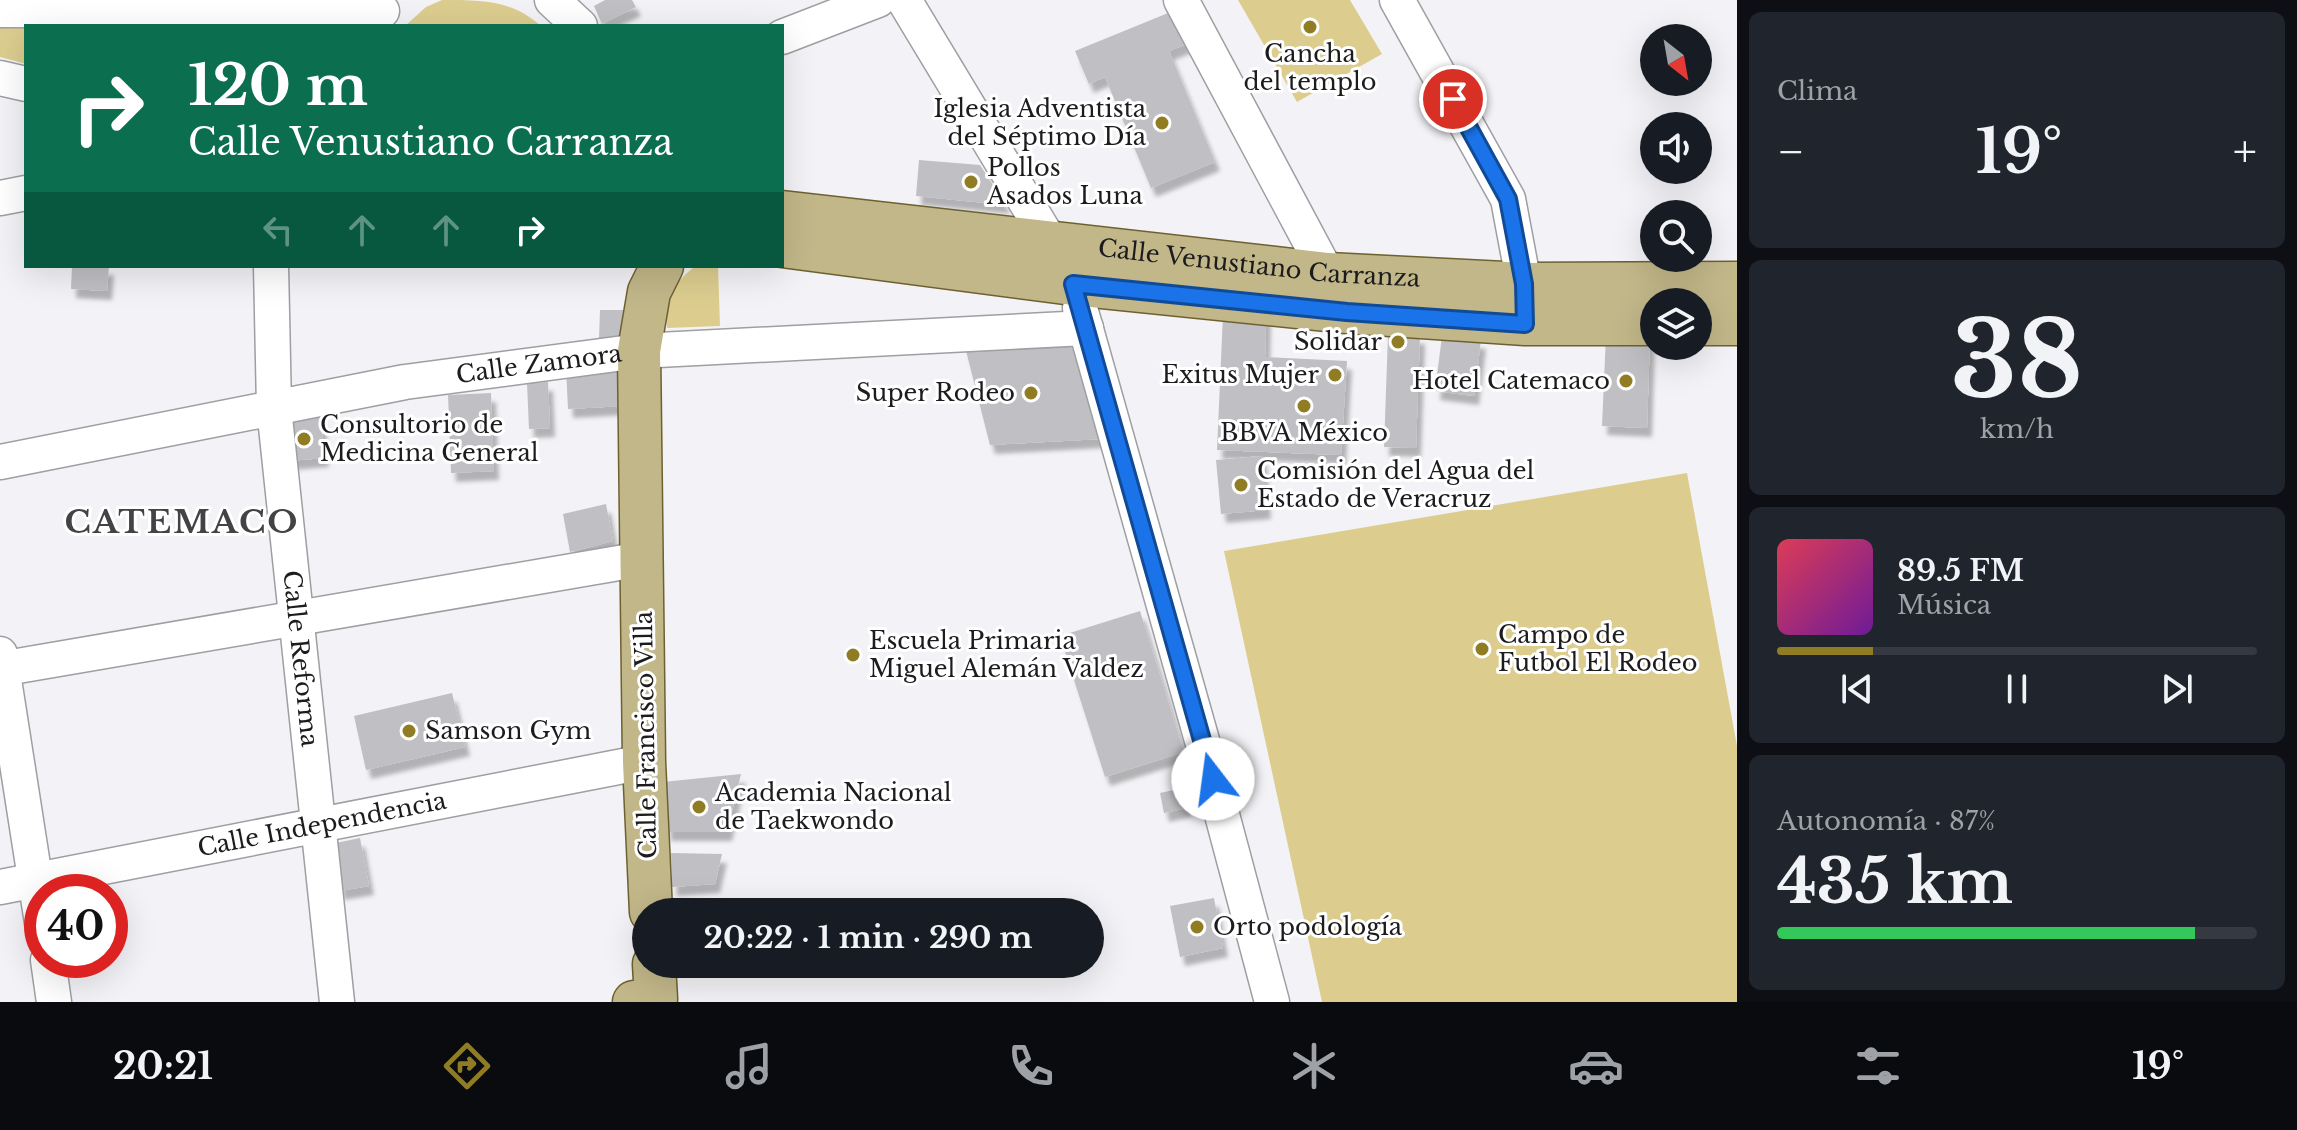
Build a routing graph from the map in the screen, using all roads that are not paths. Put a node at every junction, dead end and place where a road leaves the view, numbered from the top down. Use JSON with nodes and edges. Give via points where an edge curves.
{"nodes":[{"id":1,"x":552,"y":0,"type":"edge"},
{"id":2,"x":878,"y":0,"type":"edge"},
{"id":3,"x":904,"y":0,"type":"edge"},
{"id":4,"x":1181,"y":0,"type":"edge"},
{"id":5,"x":1397,"y":0,"type":"edge"},
{"id":6,"x":75,"y":5,"type":"edge"},
{"id":7,"x":388,"y":8,"type":"edge"},
{"id":8,"x":0,"y":10,"type":"edge"},
{"id":9,"x":578,"y":24,"type":"edge"},
{"id":10,"x":784,"y":36,"type":"edge"},
{"id":11,"x":0,"y":78,"type":"edge"},
{"id":12,"x":24,"y":84,"type":"edge"},
{"id":13,"x":24,"y":193,"type":"edge"},
{"id":14,"x":0,"y":198,"type":"edge"},
{"id":15,"x":784,"y":212,"type":"edge"},
{"id":16,"x":1053,"y":244,"type":"junction"},
{"id":17,"x":784,"y":246,"type":"edge"},
{"id":18,"x":271,"y":268,"type":"edge"},
{"id":19,"x":661,"y":268,"type":"edge"},
{"id":20,"x":1328,"y":274,"type":"junction"},
{"id":21,"x":1737,"y":283,"type":"edge"},
{"id":22,"x":1073,"y":284,"type":"junction"},
{"id":23,"x":1525,"y":304,"type":"junction"},
{"id":24,"x":1347,"y":312,"type":"junction"},
{"id":25,"x":1640,"y":322,"type":"edge"},
{"id":26,"x":1712,"y":324,"type":"edge"},
{"id":27,"x":1737,"y":324,"type":"edge"},
{"id":28,"x":1086,"y":328,"type":"junction"},
{"id":29,"x":639,"y":351,"type":"junction"},
{"id":30,"x":274,"y":408,"type":"junction"},
{"id":31,"x":0,"y":462,"type":"edge"},
{"id":32,"x":642,"y":559,"type":"junction"},
{"id":33,"x":297,"y":617,"type":"junction"},
{"id":34,"x":1,"y":664,"type":"edge"},
{"id":35,"x":644,"y":762,"type":"junction"},
{"id":36,"x":318,"y":827,"type":"junction"},
{"id":37,"x":35,"y":874,"type":"edge"},
{"id":38,"x":68,"y":874,"type":"edge"},
{"id":39,"x":24,"y":882,"type":"edge"},
{"id":40,"x":0,"y":887,"type":"edge"},
{"id":41,"x":650,"y":898,"type":"edge"},
{"id":42,"x":51,"y":978,"type":"edge"},
{"id":43,"x":54,"y":1002,"type":"edge"},
{"id":44,"x":337,"y":1002,"type":"edge"},
{"id":45,"x":1272,"y":1002,"type":"edge"}],
"edges":[{"from":1,"to":9,"type":"street"},
{"from":2,"to":10,"type":"street"},
{"from":3,"to":16,"type":"street"},
{"from":4,"to":20,"type":"street"},
{"from":5,"to":23,"type":"street","via":[[1508,199]]},
{"from":6,"to":7,"type":"street"},
{"from":6,"to":8,"type":"street"},
{"from":11,"to":12,"type":"street"},
{"from":13,"to":14,"type":"street"},
{"from":15,"to":16,"type":"main road","name":"Calle Venustiano Carranza"},
{"from":16,"to":20,"type":"main road","name":"Calle Venustiano Carranza"},
{"from":16,"to":22,"type":"street"},
{"from":17,"to":22,"type":"main road","name":"Calle Venustiano Carranza"},
{"from":18,"to":30,"type":"street","name":"Calle Reforma"},
{"from":19,"to":29,"type":"main road","name":"Calle Francisco Villa","via":[[649,292]]},
{"from":20,"to":23,"type":"main road","name":"Calle Venustiano Carranza"},
{"from":20,"to":24,"type":"street"},
{"from":21,"to":23,"type":"main road","name":"Calle Venustiano Carranza"},
{"from":22,"to":24,"type":"main road","name":"Calle Venustiano Carranza"},
{"from":22,"to":28,"type":"street"},
{"from":23,"to":24,"type":"main road","name":"Calle Venustiano Carranza"},
{"from":23,"to":25,"type":"main road","name":"Calle Venustiano Carranza"},
{"from":26,"to":27,"type":"main road"},
{"from":28,"to":29,"type":"street","name":"Calle Zamora"},
{"from":28,"to":45,"type":"street"},
{"from":29,"to":30,"type":"street","name":"Calle Zamora","via":[[405,382]]},
{"from":29,"to":32,"type":"main road","name":"Calle Francisco Villa"},
{"from":30,"to":31,"type":"street","name":"Calle Zamora"},
{"from":30,"to":33,"type":"street","name":"Calle Reforma"},
{"from":32,"to":33,"type":"street"},
{"from":32,"to":35,"type":"main road","name":"Calle Francisco Villa"},
{"from":33,"to":34,"type":"street"},
{"from":33,"to":36,"type":"street","name":"Calle Reforma"},
{"from":34,"to":37,"type":"street"},
{"from":35,"to":36,"type":"street","name":"Calle Independencia"},
{"from":35,"to":41,"type":"main road","name":"Calle Francisco Villa"},
{"from":36,"to":38,"type":"street","name":"Calle Independencia"},
{"from":36,"to":44,"type":"street","name":"Calle Reforma"},
{"from":39,"to":40,"type":"street","name":"Calle Independencia"},
{"from":42,"to":43,"type":"street"}]}
